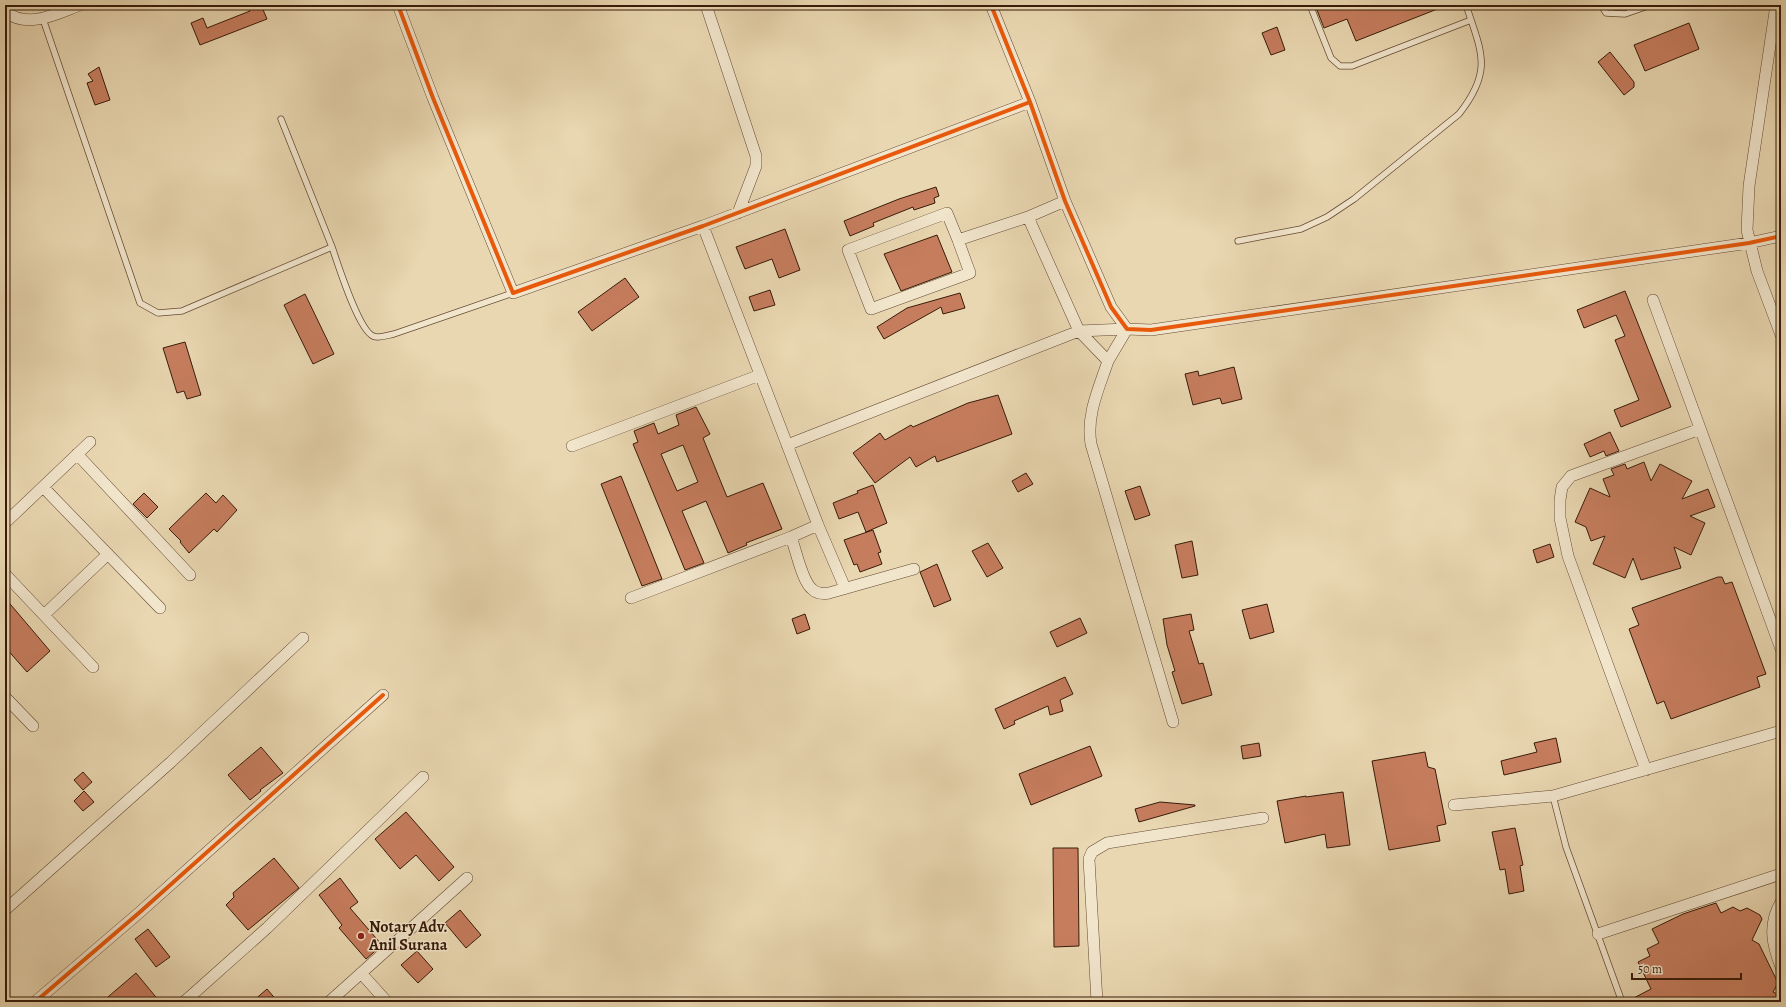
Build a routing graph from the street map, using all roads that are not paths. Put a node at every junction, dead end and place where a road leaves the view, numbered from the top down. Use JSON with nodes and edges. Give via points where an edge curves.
{"nodes":[{"id":1,"x":80,"y":5,"type":"edge"},
{"id":2,"x":398,"y":5,"type":"edge"},
{"id":3,"x":706,"y":5,"type":"edge"},
{"id":4,"x":991,"y":5,"type":"edge"},
{"id":5,"x":1310,"y":5,"type":"edge"},
{"id":6,"x":1466,"y":5,"type":"edge"},
{"id":7,"x":1601,"y":5,"type":"edge"},
{"id":8,"x":1651,"y":5,"type":"edge"},
{"id":9,"x":1776,"y":5,"type":"edge"},
{"id":10,"x":5,"y":12,"type":"edge"},
{"id":11,"x":43,"y":19,"type":"junction"},
{"id":12,"x":1471,"y":20,"type":"junction"},
{"id":13,"x":1030,"y":102,"type":"junction"},
{"id":14,"x":281,"y":119,"type":"dead end"},
{"id":15,"x":1065,"y":201,"type":"junction"},
{"id":16,"x":738,"y":213,"type":"junction"},
{"id":17,"x":1028,"y":217,"type":"junction"},
{"id":18,"x":703,"y":226,"type":"junction"},
{"id":19,"x":1781,"y":236,"type":"edge"},
{"id":20,"x":958,"y":240,"type":"junction"},
{"id":21,"x":1238,"y":241,"type":"dead end"},
{"id":22,"x":1749,"y":243,"type":"junction"},
{"id":23,"x":332,"y":247,"type":"junction"},
{"id":24,"x":513,"y":293,"type":"junction"},
{"id":25,"x":1653,"y":300,"type":"dead end"},
{"id":26,"x":1126,"y":329,"type":"junction"},
{"id":27,"x":1079,"y":331,"type":"junction"},
{"id":28,"x":1781,"y":335,"type":"edge"},
{"id":29,"x":1108,"y":361,"type":"junction"},
{"id":30,"x":760,"y":375,"type":"junction"},
{"id":31,"x":1700,"y":429,"type":"junction"},
{"id":32,"x":90,"y":442,"type":"dead end"},
{"id":33,"x":572,"y":446,"type":"dead end"},
{"id":34,"x":787,"y":446,"type":"junction"},
{"id":35,"x":77,"y":454,"type":"junction"},
{"id":36,"x":43,"y":487,"type":"junction"},
{"id":37,"x":5,"y":523,"type":"edge"},
{"id":38,"x":818,"y":524,"type":"junction"},
{"id":39,"x":791,"y":537,"type":"junction"},
{"id":40,"x":108,"y":554,"type":"junction"},
{"id":41,"x":914,"y":569,"type":"dead end"},
{"id":42,"x":5,"y":574,"type":"edge"},
{"id":43,"x":190,"y":575,"type":"dead end"},
{"id":44,"x":845,"y":588,"type":"junction"},
{"id":45,"x":631,"y":598,"type":"dead end"},
{"id":46,"x":160,"y":608,"type":"dead end"},
{"id":47,"x":44,"y":615,"type":"junction"},
{"id":48,"x":302,"y":638,"type":"dead end"},
{"id":49,"x":1781,"y":649,"type":"edge"},
{"id":50,"x":93,"y":667,"type":"dead end"},
{"id":51,"x":383,"y":695,"type":"dead end"},
{"id":52,"x":5,"y":697,"type":"edge"},
{"id":53,"x":1173,"y":722,"type":"dead end"},
{"id":54,"x":33,"y":726,"type":"dead end"},
{"id":55,"x":1780,"y":734,"type":"edge"},
{"id":56,"x":1646,"y":770,"type":"junction"},
{"id":57,"x":424,"y":777,"type":"dead end"},
{"id":58,"x":1552,"y":796,"type":"junction"},
{"id":59,"x":1454,"y":805,"type":"dead end"},
{"id":60,"x":1263,"y":818,"type":"dead end"},
{"id":61,"x":1781,"y":874,"type":"edge"},
{"id":62,"x":467,"y":878,"type":"dead end"},
{"id":63,"x":1781,"y":902,"type":"edge"},
{"id":64,"x":5,"y":910,"type":"edge"},
{"id":65,"x":1598,"y":934,"type":"junction"},
{"id":66,"x":1781,"y":967,"type":"edge"},
{"id":67,"x":361,"y":973,"type":"junction"},
{"id":68,"x":35,"y":1002,"type":"edge"},
{"id":69,"x":184,"y":1002,"type":"edge"},
{"id":70,"x":329,"y":1002,"type":"edge"},
{"id":71,"x":387,"y":1002,"type":"edge"},
{"id":72,"x":1097,"y":1002,"type":"edge"},
{"id":73,"x":1622,"y":1002,"type":"edge"}],
"edges":[{"from":1,"to":11,"type":"street"},
{"from":2,"to":24,"type":"street"},
{"from":3,"to":16,"type":"street","via":[[756,156],[756,166]]},
{"from":4,"to":13,"type":"street"},
{"from":5,"to":12,"type":"lane","via":[[1331,58],[1340,66],[1352,66]]},
{"from":6,"to":12,"type":"lane"},
{"from":7,"to":8,"type":"lane","via":[[1606,13],[1625,14]]},
{"from":9,"to":22,"type":"street","via":[[1749,186]]},
{"from":10,"to":11,"type":"street","via":[[27,20]]},
{"from":11,"to":23,"type":"lane","via":[[140,303],[158,313],[182,311]]},
{"from":12,"to":21,"type":"lane","via":[[1481,48],[1481,76],[1472,97],[1459,114],[1327,218],[1301,229]]},
{"from":13,"to":15,"type":"street"},
{"from":13,"to":16,"type":"street"},
{"from":14,"to":23,"type":"lane"},
{"from":15,"to":17,"type":"street"},
{"from":15,"to":26,"type":"street","via":[[1111,308]]},
{"from":16,"to":18,"type":"street"},
{"from":17,"to":20,"type":"street"},
{"from":17,"to":27,"type":"street"},
{"from":18,"to":24,"type":"street"},
{"from":18,"to":30,"type":"street"},
{"from":19,"to":22,"type":"street"},
{"from":20,"to":20,"type":"street","via":[[970,273],[871,310],[848,250],[947,213]]},
{"from":22,"to":26,"type":"street","via":[[1151,330]]},
{"from":22,"to":28,"type":"street"},
{"from":23,"to":24,"type":"lane","via":[[358,315],[373,336],[394,334]]},
{"from":25,"to":31,"type":"street"},
{"from":26,"to":27,"type":"street"},
{"from":26,"to":29,"type":"street"},
{"from":27,"to":29,"type":"street"},
{"from":27,"to":34,"type":"street"},
{"from":29,"to":53,"type":"street","via":[[1091,414],[1090,444]]},
{"from":30,"to":33,"type":"street"},
{"from":30,"to":34,"type":"street"},
{"from":31,"to":49,"type":"street"},
{"from":31,"to":56,"type":"street","via":[[1571,476],[1562,487],[1560,518],[1568,556]]},
{"from":32,"to":35,"type":"street"},
{"from":34,"to":38,"type":"street"},
{"from":35,"to":36,"type":"street"},
{"from":35,"to":43,"type":"street"},
{"from":36,"to":37,"type":"street"},
{"from":36,"to":40,"type":"street"},
{"from":38,"to":39,"type":"street"},
{"from":38,"to":44,"type":"street"},
{"from":39,"to":44,"type":"street","via":[[812,590],[823,594]]},
{"from":39,"to":45,"type":"street"},
{"from":40,"to":46,"type":"street"},
{"from":40,"to":47,"type":"street"},
{"from":41,"to":44,"type":"street"},
{"from":42,"to":47,"type":"street"},
{"from":47,"to":50,"type":"street"},
{"from":48,"to":64,"type":"street","via":[[171,762]]},
{"from":51,"to":68,"type":"street"},
{"from":52,"to":54,"type":"street"},
{"from":55,"to":56,"type":"street"},
{"from":56,"to":58,"type":"street"},
{"from":57,"to":69,"type":"street","via":[[267,928]]},
{"from":58,"to":59,"type":"street"},
{"from":58,"to":65,"type":"lane","via":[[1566,847]]},
{"from":60,"to":72,"type":"street","via":[[1107,843],[1092,852],[1088,859]]},
{"from":61,"to":65,"type":"street"},
{"from":62,"to":67,"type":"street"},
{"from":63,"to":66,"type":"street","via":[[1775,912],[1772,927],[1773,943]]},
{"from":65,"to":73,"type":"lane"},
{"from":67,"to":70,"type":"street"},
{"from":67,"to":71,"type":"street"}]}
